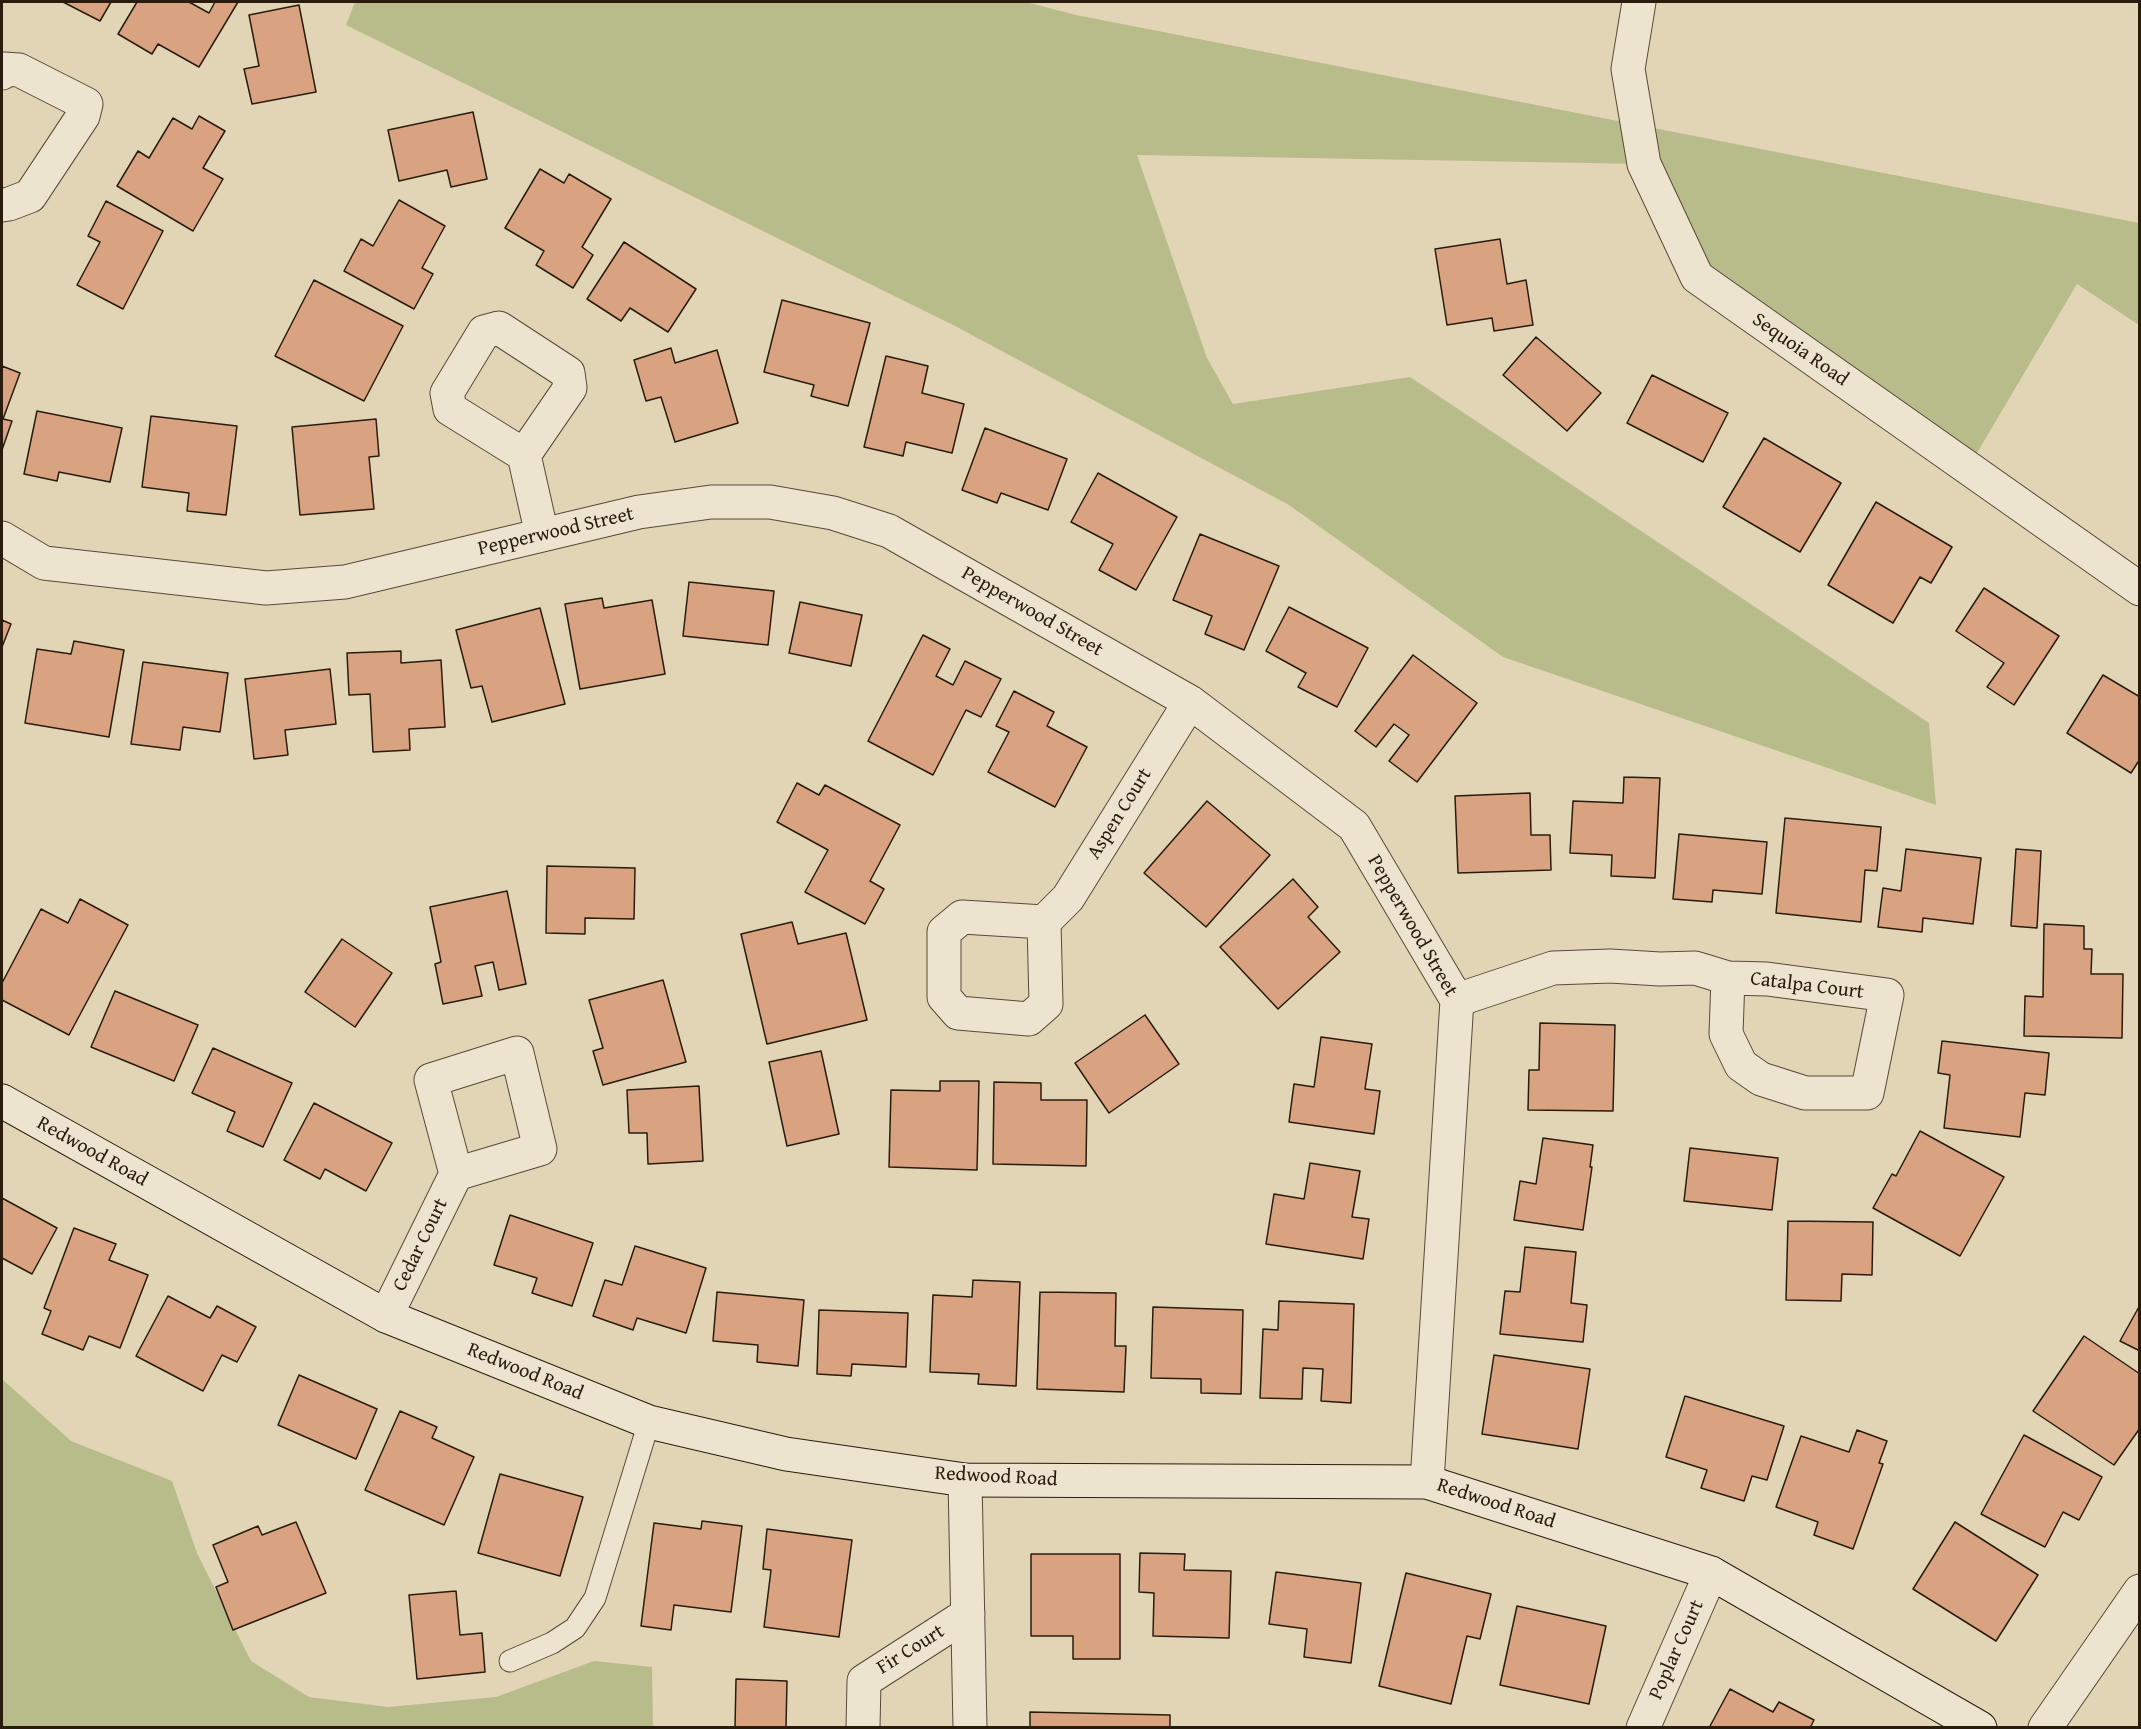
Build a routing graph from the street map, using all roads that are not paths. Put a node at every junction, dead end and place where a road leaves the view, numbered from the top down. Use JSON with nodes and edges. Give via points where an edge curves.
{"nodes":[{"id":1,"x":1639,"y":2,"type":"edge"},
{"id":2,"x":2,"y":73,"type":"edge"},
{"id":3,"x":2,"y":205,"type":"edge"},
{"id":4,"x":524,"y":455,"type":"dead end"},
{"id":5,"x":542,"y":535,"type":"junction"},
{"id":6,"x":2,"y":538,"type":"edge"},
{"id":7,"x":2139,"y":589,"type":"edge"},
{"id":8,"x":1190,"y":702,"type":"junction"},
{"id":9,"x":1044,"y":922,"type":"dead end"},
{"id":10,"x":1728,"y":978,"type":"junction"},
{"id":11,"x":1457,"y":1000,"type":"junction"},
{"id":12,"x":2,"y":1101,"type":"edge"},
{"id":13,"x":456,"y":1174,"type":"dead end"},
{"id":14,"x":386,"y":1316,"type":"junction"},
{"id":15,"x":649,"y":1422,"type":"junction"},
{"id":16,"x":965,"y":1480,"type":"junction"},
{"id":17,"x":1427,"y":1482,"type":"junction"},
{"id":18,"x":1711,"y":1573,"type":"junction"},
{"id":19,"x":2139,"y":1591,"type":"edge"},
{"id":20,"x":968,"y":1614,"type":"junction"},
{"id":21,"x":510,"y":1661,"type":"dead end"},
{"id":22,"x":863,"y":1728,"type":"edge"},
{"id":23,"x":970,"y":1728,"type":"edge"},
{"id":24,"x":1643,"y":1728,"type":"edge"},
{"id":25,"x":1980,"y":1728,"type":"edge"},
{"id":26,"x":2045,"y":1728,"type":"edge"}],
"edges":[{"from":1,"to":7,"type":"street","name":"Sequoia Road","via":[[1628,69],[1644,164],[1697,277]]},
{"from":2,"to":3,"type":"street","via":[[4,69],[19,70],[86,104],[83,116],[30,196]]},
{"from":4,"to":5,"type":"street"},
{"from":5,"to":6,"type":"street","name":"Pepperwood Street","via":[[345,582],[266,588],[44,563]]},
{"from":5,"to":8,"type":"street","name":"Pepperwood Street","via":[[639,512],[711,502],[770,502],[833,513],[889,531]]},
{"from":8,"to":9,"type":"street","name":"Aspen Court","via":[[1068,898]]},
{"from":8,"to":11,"type":"street","name":"Pepperwood Street","via":[[1354,826]]},
{"from":10,"to":10,"type":"street","name":"Catalpa Court","via":[[1726,1034],[1741,1065],[1761,1079],[1805,1093],[1868,1093],[1887,995],[1767,979]]},
{"from":10,"to":11,"type":"street","name":"Catalpa Court","via":[[1695,968],[1553,968]]},
{"from":11,"to":17,"type":"street","name":"Pepperwood Street"},
{"from":12,"to":14,"type":"street","name":"Redwood Road"},
{"from":13,"to":14,"type":"street","name":"Cedar Court"},
{"from":14,"to":15,"type":"street","name":"Redwood Road"},
{"from":15,"to":16,"type":"street","name":"Redwood Road","via":[[786,1454]]},
{"from":15,"to":21,"type":"lane","via":[[595,1598],[575,1628]]},
{"from":16,"to":17,"type":"street","name":"Redwood Road"},
{"from":16,"to":20,"type":"street","name":"Fir Court"},
{"from":17,"to":18,"type":"street","name":"Redwood Road"},
{"from":18,"to":24,"type":"street","name":"Poplar Court"},
{"from":18,"to":25,"type":"street","name":"Redwood Road"},
{"from":19,"to":26,"type":"street"},
{"from":20,"to":22,"type":"street","name":"Fir Court","via":[[864,1681]]},
{"from":20,"to":23,"type":"street","name":"Fir Court"}]}
